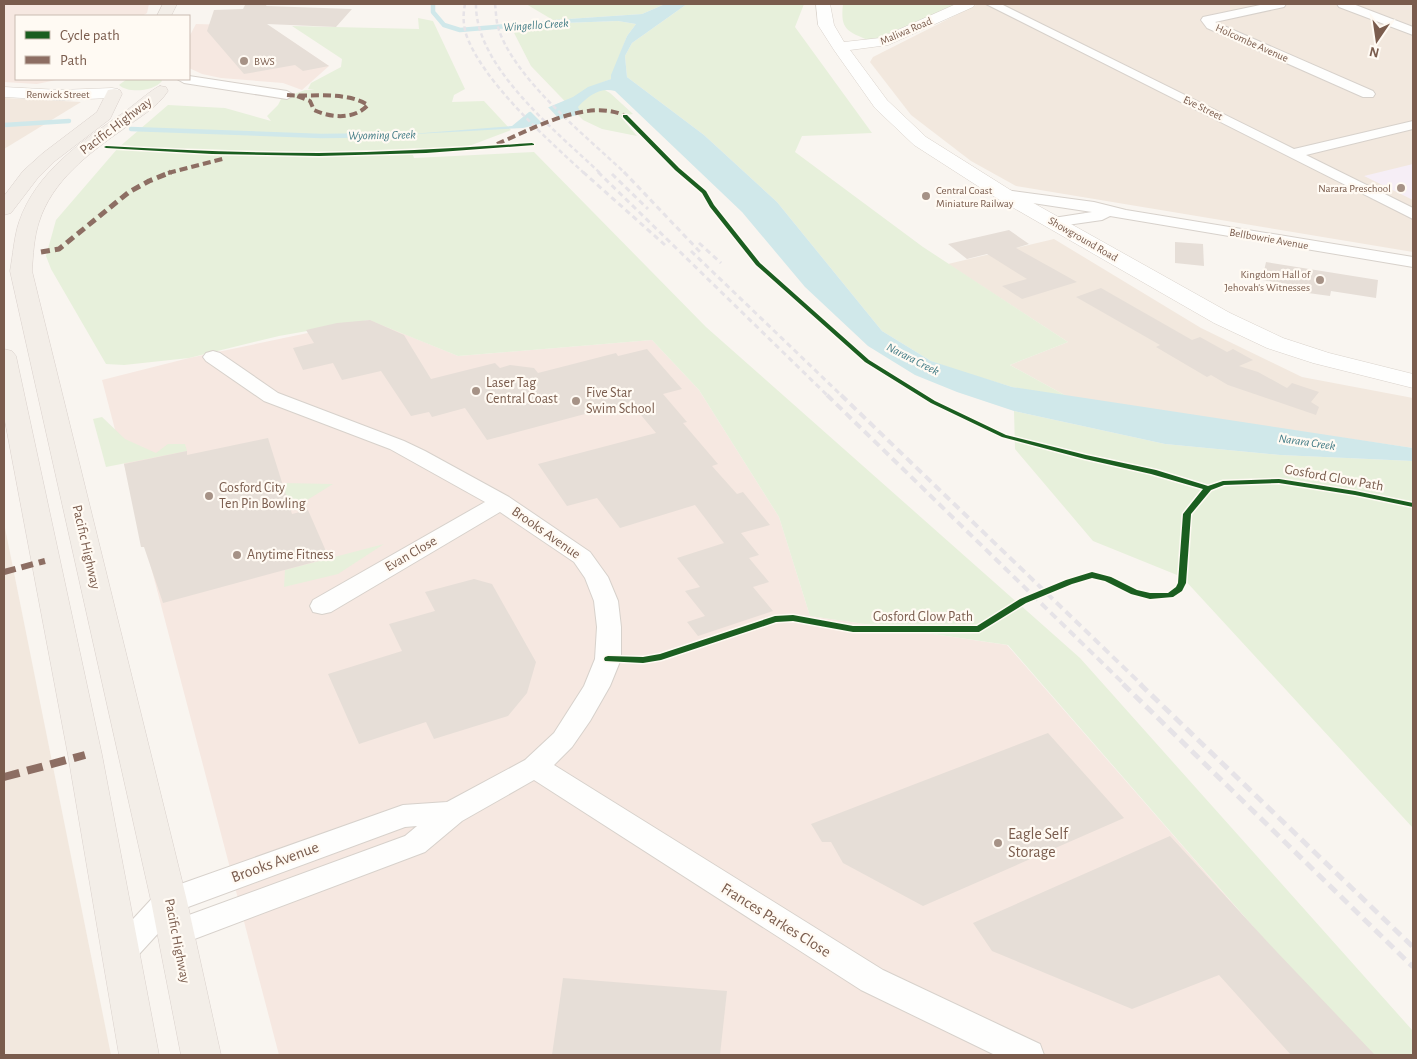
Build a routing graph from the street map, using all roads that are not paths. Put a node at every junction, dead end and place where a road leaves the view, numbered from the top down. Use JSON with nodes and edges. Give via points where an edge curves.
{"nodes":[{"id":1,"x":823,"y":4,"type":"edge"},
{"id":2,"x":968,"y":4,"type":"edge"},
{"id":3,"x":992,"y":4,"type":"edge"},
{"id":4,"x":1280,"y":4,"type":"edge"},
{"id":5,"x":1343,"y":4,"type":"edge"},
{"id":6,"x":1413,"y":32,"type":"edge"},
{"id":7,"x":840,"y":47,"type":"junction"},
{"id":8,"x":112,"y":86,"type":"edge"},
{"id":9,"x":172,"y":86,"type":"edge"},
{"id":10,"x":7,"y":90,"type":"edge"},
{"id":11,"x":1368,"y":94,"type":"dead end"},
{"id":12,"x":287,"y":95,"type":"dead end"},
{"id":13,"x":1413,"y":125,"type":"edge"},
{"id":14,"x":1295,"y":154,"type":"junction"},
{"id":15,"x":68,"y":164,"type":"junction"},
{"id":16,"x":1005,"y":195,"type":"junction"},
{"id":17,"x":6,"y":202,"type":"edge"},
{"id":18,"x":1413,"y":214,"type":"edge"},
{"id":19,"x":1126,"y":215,"type":"junction"},
{"id":20,"x":1054,"y":222,"type":"junction"},
{"id":21,"x":1413,"y":262,"type":"edge"},
{"id":22,"x":4,"y":356,"type":"edge"},
{"id":23,"x":213,"y":357,"type":"dead end"},
{"id":24,"x":1413,"y":381,"type":"edge"},
{"id":25,"x":501,"y":502,"type":"junction"},
{"id":26,"x":322,"y":606,"type":"dead end"},
{"id":27,"x":535,"y":767,"type":"junction"},
{"id":28,"x":452,"y":813,"type":"junction"},
{"id":29,"x":169,"y":900,"type":"junction"},
{"id":30,"x":176,"y":934,"type":"junction"},
{"id":31,"x":120,"y":954,"type":"junction"},
{"id":32,"x":139,"y":1055,"type":"edge"},
{"id":33,"x":201,"y":1055,"type":"edge"},
{"id":34,"x":1028,"y":1055,"type":"edge"}],
"edges":[{"from":1,"to":7,"type":"street","name":"Showground Road","via":[[826,25]]},
{"from":2,"to":7,"type":"street","name":"Maliwa Road","via":[[883,42]]},
{"from":3,"to":14,"type":"street","name":"Eve Street"},
{"from":4,"to":11,"type":"street","name":"Holcombe Avenue","via":[[1207,20],[1211,25]]},
{"from":5,"to":6,"type":"street"},
{"from":7,"to":16,"type":"street","name":"Showground Road","via":[[881,104],[920,141]]},
{"from":8,"to":9,"type":"main road","via":[[135,95]]},
{"from":8,"to":10,"type":"street","name":"Renwick Street"},
{"from":8,"to":17,"type":"main road","name":"Pacific Highway","via":[[104,115],[49,157]]},
{"from":9,"to":12,"type":"street","via":[[252,89]]},
{"from":9,"to":15,"type":"main road","name":"Pacific Highway"},
{"from":13,"to":14,"type":"street"},
{"from":14,"to":18,"type":"street","name":"Eve Street"},
{"from":15,"to":17,"type":"main road","via":[[52,172],[30,192]]},
{"from":15,"to":29,"type":"main road","name":"Pacific Highway","via":[[46,190],[33,214],[25,238],[21,271]]},
{"from":16,"to":19,"type":"street","name":"Bellbowrie Avenue","via":[[1094,207]]},
{"from":16,"to":20,"type":"street","name":"Showground Road"},
{"from":19,"to":20,"type":"street","name":"Bellbowrie Avenue","via":[[1098,215]]},
{"from":19,"to":21,"type":"street","name":"Bellbowrie Avenue"},
{"from":20,"to":24,"type":"street","name":"Showground Road","via":[[1222,318],[1275,343]]},
{"from":22,"to":31,"type":"main road","via":[[85,755]]},
{"from":23,"to":25,"type":"street","name":"Brooks Avenue","via":[[271,397],[397,445]]},
{"from":25,"to":26,"type":"street","name":"Evan Close"},
{"from":25,"to":27,"type":"street","name":"Brooks Avenue","via":[[582,557],[596,577],[606,601],[608,659],[597,686],[563,740]]},
{"from":27,"to":28,"type":"street","name":"Brooks Avenue"},
{"from":27,"to":34,"type":"street","name":"Frances Parkes Close","via":[[872,980]]},
{"from":28,"to":29,"type":"street","name":"Brooks Avenue","via":[[403,816]]},
{"from":28,"to":30,"type":"street","name":"Brooks Avenue","via":[[414,844]]},
{"from":29,"to":30,"type":"main road","name":"Pacific Highway"},
{"from":29,"to":31,"type":"street","name":"Brooks Avenue"},
{"from":30,"to":33,"type":"main road","name":"Pacific Highway"},
{"from":31,"to":32,"type":"main road"}]}
